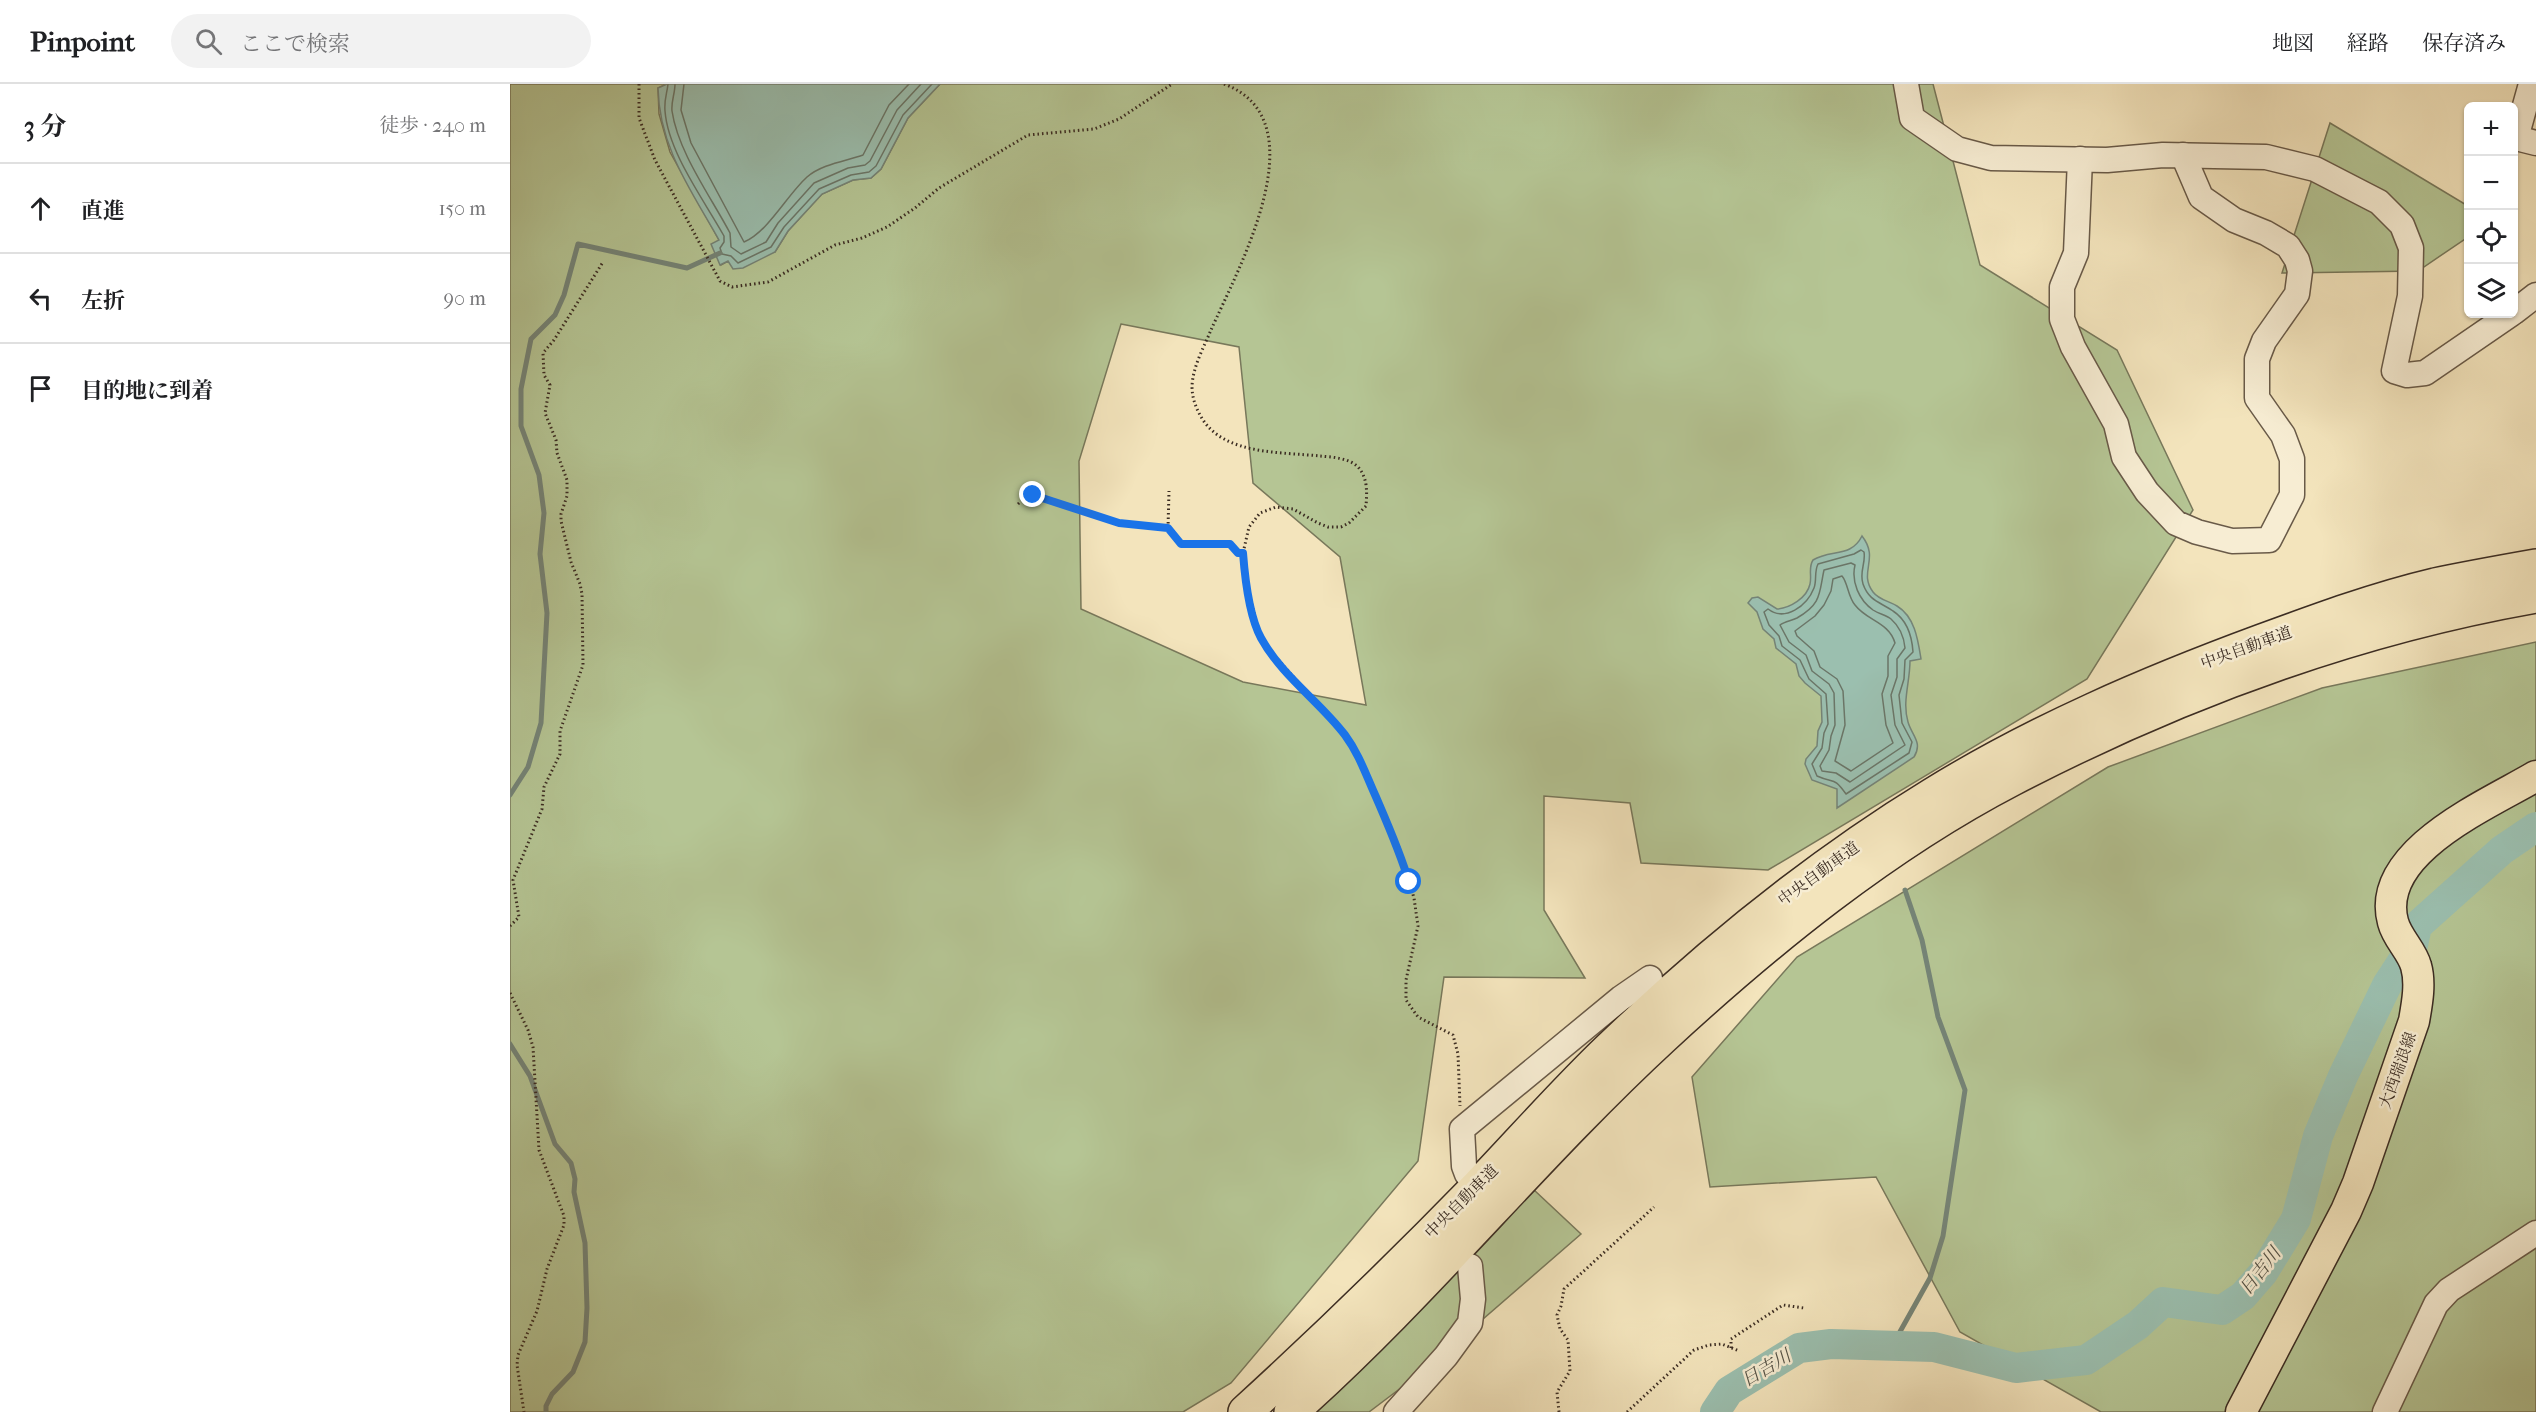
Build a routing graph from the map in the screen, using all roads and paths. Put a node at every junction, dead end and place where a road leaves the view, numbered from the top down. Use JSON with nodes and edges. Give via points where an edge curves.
{"nodes":[{"id":1,"x":639,"y":84,"type":"edge"},
{"id":2,"x":1172,"y":84,"type":"edge"},
{"id":3,"x":1224,"y":84,"type":"edge"},
{"id":4,"x":1906,"y":84,"type":"edge"},
{"id":5,"x":2530,"y":84,"type":"edge"},
{"id":6,"x":2536,"y":143,"type":"edge"},
{"id":7,"x":2183,"y":155,"type":"junction"},
{"id":8,"x":2080,"y":159,"type":"junction"},
{"id":9,"x":603,"y":262,"type":"dead end"},
{"id":10,"x":2536,"y":295,"type":"edge"},
{"id":11,"x":2518,"y":308,"type":"edge"},
{"id":12,"x":2505,"y":318,"type":"edge"},
{"id":13,"x":1169,"y":491,"type":"dead end"},
{"id":14,"x":1018,"y":504,"type":"dead end"},
{"id":15,"x":1168,"y":528,"type":"junction"},
{"id":16,"x":1243,"y":553,"type":"junction"},
{"id":17,"x":2536,"y":566,"type":"edge"},
{"id":18,"x":2536,"y":596,"type":"edge"},
{"id":19,"x":2536,"y":776,"type":"edge"},
{"id":20,"x":510,"y":926,"type":"edge"},
{"id":21,"x":1650,"y":978,"type":"dead end"},
{"id":22,"x":510,"y":993,"type":"edge"},
{"id":23,"x":1462,"y":1129,"type":"junction"},
{"id":24,"x":1467,"y":1174,"type":"dead end"},
{"id":25,"x":1654,"y":1207,"type":"dead end"},
{"id":26,"x":2536,"y":1233,"type":"edge"},
{"id":27,"x":1470,"y":1266,"type":"dead end"},
{"id":28,"x":1804,"y":1308,"type":"dead end"},
{"id":29,"x":1731,"y":1348,"type":"junction"},
{"id":30,"x":1739,"y":1352,"type":"dead end"},
{"id":31,"x":524,"y":1412,"type":"edge"},
{"id":32,"x":1245,"y":1412,"type":"edge"},
{"id":33,"x":1291,"y":1412,"type":"edge"},
{"id":34,"x":1396,"y":1412,"type":"edge"},
{"id":35,"x":1559,"y":1412,"type":"edge"},
{"id":36,"x":1626,"y":1412,"type":"edge"},
{"id":37,"x":2241,"y":1412,"type":"edge"},
{"id":38,"x":2385,"y":1412,"type":"edge"}],
"edges":[{"from":1,"to":2,"type":"path","via":[[639,118],[655,160],[720,281],[732,287],[768,282],[835,245],[887,226],[939,188],[1029,135],[1094,129],[1119,119]]},
{"from":3,"to":16,"type":"path","via":[[1239,89],[1257,106],[1269,139],[1269,166],[1260,213],[1196,367],[1192,388],[1197,411],[1222,439],[1239,445],[1349,462],[1359,468],[1367,494],[1366,506],[1341,526],[1318,523],[1293,509],[1269,508],[1249,527]]},
{"from":4,"to":8,"type":"street","via":[[1912,118],[1957,149],[1991,158]]},
{"from":5,"to":6,"type":"street","via":[[2516,138]]},
{"from":7,"to":8,"type":"street"},
{"from":7,"to":8,"type":"street","via":[[2201,197],[2234,220],[2266,232],[2288,246],[2300,271],[2297,294],[2264,341],[2257,359],[2257,398],[2283,435],[2292,459],[2292,495],[2269,540],[2232,541],[2176,523],[2147,492],[2124,457],[2116,424],[2073,347],[2062,319],[2062,287],[2076,253]]},
{"from":7,"to":12,"type":"street","via":[[2266,157],[2315,169],[2379,202],[2402,225],[2411,248],[2410,296],[2394,371],[2407,375],[2425,373]]},
{"from":9,"to":20,"type":"path","via":[[543,353],[543,375],[550,385],[545,413],[567,480],[561,521],[582,594],[583,665],[560,731],[560,754],[544,787],[542,809],[513,879],[519,917]]},
{"from":10,"to":11,"type":"street"},
{"from":13,"to":15,"type":"path"},
{"from":14,"to":15,"type":"path","via":[[1033,495],[1119,523]]},
{"from":15,"to":16,"type":"path","via":[[1181,544],[1230,544]]},
{"from":16,"to":23,"type":"path","via":[[1245,579],[1260,635],[1355,750],[1400,850],[1418,926],[1406,980],[1406,1000],[1418,1017],[1453,1035],[1458,1054]]},
{"from":17,"to":32,"type":"highway","name":"中央自動車道","via":[[2434,585],[2351,609],[2205,662],[2096,708],[1932,795],[1802,883],[1702,965],[1608,1050],[1475,1189]]},
{"from":18,"to":33,"type":"highway","name":"中央自動車道","via":[[2475,607],[2360,638],[2250,674],[2124,726],[2020,775],[1866,870],[1772,942],[1662,1038],[1428,1279]]},
{"from":19,"to":37,"type":"main road","name":"大西瑞浪線","via":[[2432,838],[2394,886],[2390,903],[2393,923],[2416,966],[2418,997],[2414,1021],[2346,1211]]},
{"from":21,"to":23,"type":"street"},
{"from":22,"to":31,"type":"path","via":[[533,1047],[539,1150],[564,1216],[537,1311],[518,1355]]},
{"from":23,"to":24,"type":"street"},
{"from":25,"to":35,"type":"path","via":[[1564,1289],[1557,1315],[1568,1340],[1570,1371],[1557,1392]]},
{"from":26,"to":38,"type":"street","via":[[2449,1290],[2436,1304]]},
{"from":27,"to":34,"type":"street","via":[[1470,1323]]},
{"from":28,"to":29,"type":"path","via":[[1783,1305],[1731,1339]]},
{"from":29,"to":30,"type":"path"},
{"from":29,"to":36,"type":"path","via":[[1722,1344],[1694,1350]]}]}
